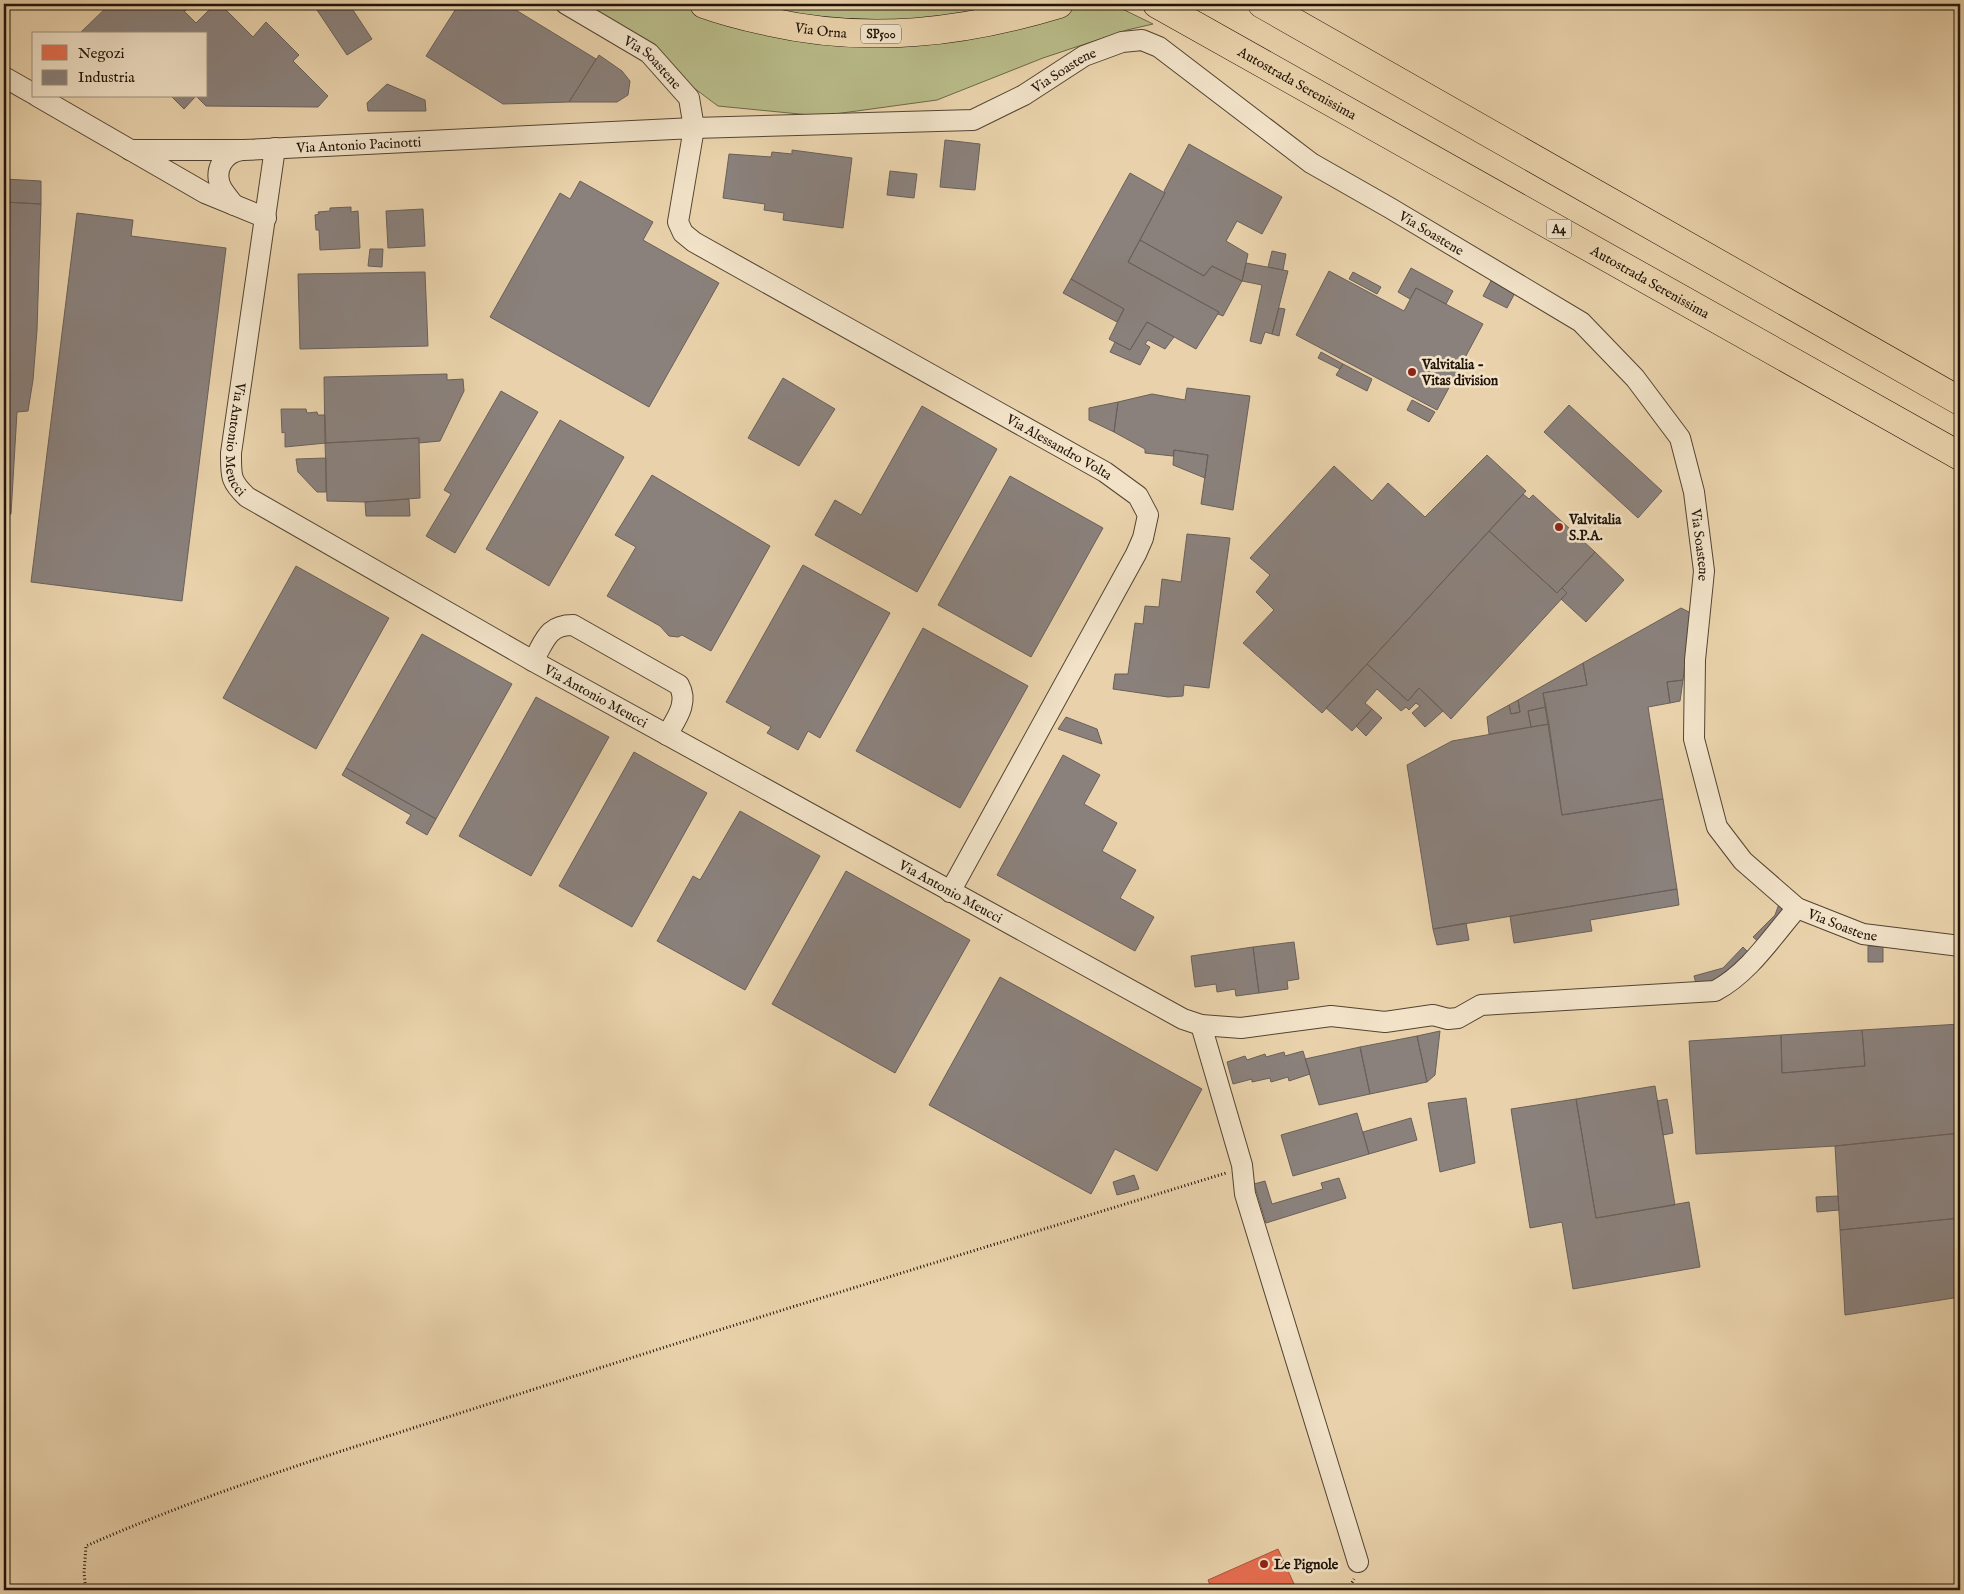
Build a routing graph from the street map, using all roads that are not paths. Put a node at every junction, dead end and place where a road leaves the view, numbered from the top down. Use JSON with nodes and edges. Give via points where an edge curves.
{"nodes":[{"id":1,"x":566,"y":4,"type":"edge"},
{"id":2,"x":704,"y":4,"type":"edge"},
{"id":3,"x":1059,"y":4,"type":"edge"},
{"id":4,"x":1158,"y":4,"type":"edge"},
{"id":5,"x":1262,"y":4,"type":"edge"},
{"id":6,"x":4,"y":77,"type":"edge"},
{"id":7,"x":32,"y":93,"type":"edge"},
{"id":8,"x":40,"y":98,"type":"edge"},
{"id":9,"x":694,"y":128,"type":"junction"},
{"id":10,"x":275,"y":148,"type":"junction"},
{"id":11,"x":130,"y":150,"type":"junction"},
{"id":12,"x":244,"y":150,"type":"junction"},
{"id":13,"x":234,"y":205,"type":"junction"},
{"id":14,"x":266,"y":218,"type":"junction"},
{"id":15,"x":1960,"y":401,"type":"edge"},
{"id":16,"x":1960,"y":456,"type":"edge"},
{"id":17,"x":533,"y":661,"type":"junction"},
{"id":18,"x":667,"y":735,"type":"junction"},
{"id":19,"x":950,"y":892,"type":"junction"},
{"id":20,"x":1797,"y":908,"type":"junction"},
{"id":21,"x":1960,"y":946,"type":"edge"},
{"id":22,"x":1201,"y":1025,"type":"junction"},
{"id":23,"x":1358,"y":1562,"type":"dead end"}],
"edges":[{"from":1,"to":9,"type":"street","name":"Via Soastene","via":[[649,53],[689,98]]},
{"from":2,"to":3,"type":"main road","name":"Via Orna","number":"SP500","via":[[726,13],[801,29],[886,34],[937,31]]},
{"from":4,"to":16,"type":"main road","name":"Autostrada Serenissima","number":"A4"},
{"from":5,"to":15,"type":"main road"},
{"from":6,"to":7,"type":"street"},
{"from":8,"to":11,"type":"street"},
{"from":9,"to":10,"type":"street","name":"Via Antonio Pacinotti"},
{"from":9,"to":19,"type":"street","name":"Via Alessandro Volta","via":[[678,222],[683,234],[1105,472],[1138,496],[1148,516],[1136,554]]},
{"from":9,"to":20,"type":"street","name":"Via Soastene","via":[[973,120],[1024,95],[1084,56],[1122,42],[1142,40],[1159,47],[1311,163],[1581,322],[1635,378],[1680,438],[1694,492],[1704,571],[1695,660],[1694,739],[1706,791],[1717,827],[1743,861]]},
{"from":10,"to":12,"type":"street","name":"Via Antonio Pacinotti"},
{"from":10,"to":14,"type":"street","name":"Via Antonio Meucci"},
{"from":11,"to":12,"type":"street","name":"Via Antonio Pacinotti"},
{"from":11,"to":13,"type":"street","via":[[205,193]]},
{"from":12,"to":13,"type":"street","via":[[227,155],[218,171],[221,188]]},
{"from":13,"to":14,"type":"street"},
{"from":14,"to":17,"type":"street","name":"Via Antonio Meucci","via":[[232,453],[231,470],[235,486],[247,497]]},
{"from":17,"to":18,"type":"street","name":"Via Antonio Meucci"},
{"from":17,"to":18,"type":"street","via":[[552,630],[562,625],[573,625],[679,685],[684,699]]},
{"from":18,"to":19,"type":"street","name":"Via Antonio Meucci"},
{"from":19,"to":22,"type":"street","name":"Via Antonio Meucci","via":[[1183,1019]]},
{"from":20,"to":21,"type":"street","name":"Via Soastene","via":[[1863,934]]},
{"from":20,"to":22,"type":"street","name":"Via Antonio Meucci","via":[[1757,956],[1730,983],[1715,992],[1481,1005],[1458,1018],[1448,1019],[1433,1016],[1385,1022],[1331,1016],[1241,1028]]},
{"from":22,"to":23,"type":"street","via":[[1242,1165],[1245,1194]]}]}
